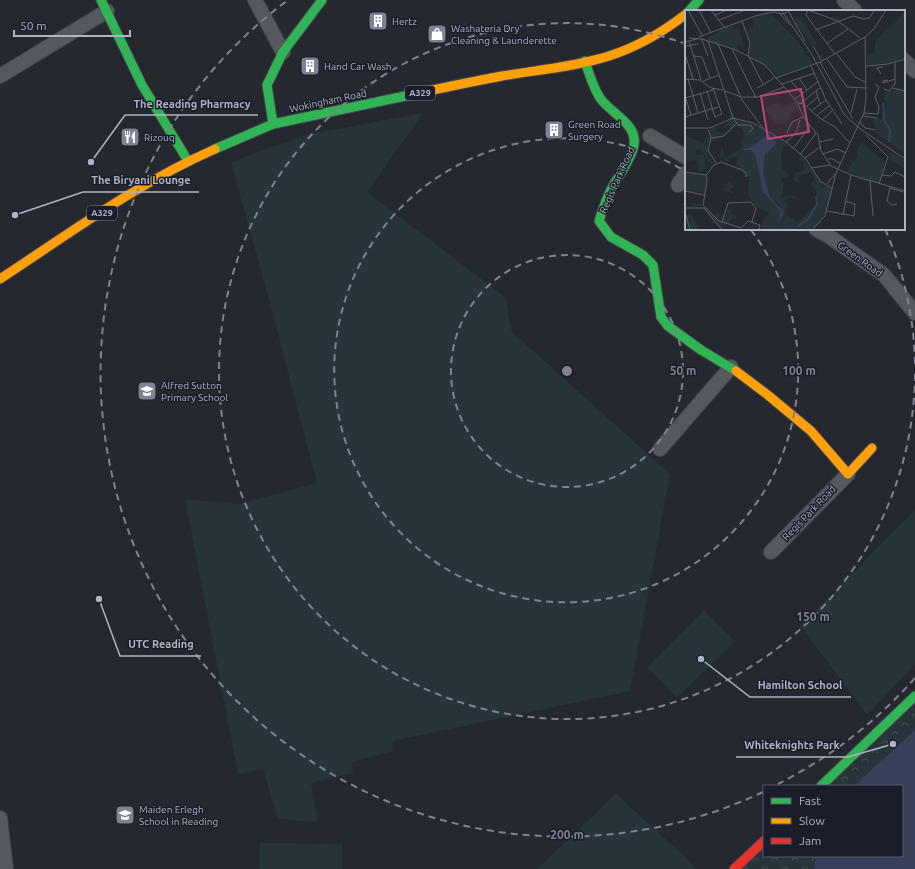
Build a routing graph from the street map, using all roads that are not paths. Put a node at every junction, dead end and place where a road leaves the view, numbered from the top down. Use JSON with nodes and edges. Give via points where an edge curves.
{"nodes":[{"id":1,"x":255,"y":0,"type":"edge"},
{"id":2,"x":322,"y":0,"type":"edge"},
{"id":3,"x":699,"y":0,"type":"edge"},
{"id":4,"x":844,"y":0,"type":"edge"},
{"id":5,"x":104,"y":5,"type":"edge"},
{"id":6,"x":690,"y":10,"type":"edge"},
{"id":7,"x":854,"y":10,"type":"edge"},
{"id":8,"x":685,"y":15,"type":"edge"},
{"id":9,"x":283,"y":52,"type":"junction"},
{"id":10,"x":585,"y":61,"type":"junction"},
{"id":11,"x":905,"y":61,"type":"edge"},
{"id":12,"x":915,"y":71,"type":"edge"},
{"id":13,"x":0,"y":76,"type":"edge"},
{"id":14,"x":273,"y":124,"type":"junction"},
{"id":15,"x":650,"y":136,"type":"dead end"},
{"id":16,"x":685,"y":156,"type":"edge"},
{"id":17,"x":188,"y":161,"type":"junction"},
{"id":18,"x":685,"y":174,"type":"edge"},
{"id":19,"x":678,"y":185,"type":"dead end"},
{"id":20,"x":818,"y":230,"type":"edge"},
{"id":21,"x":0,"y":279,"type":"edge"},
{"id":22,"x":915,"y":313,"type":"edge"},
{"id":23,"x":731,"y":366,"type":"junction"},
{"id":24,"x":872,"y":448,"type":"dead end"},
{"id":25,"x":660,"y":449,"type":"dead end"},
{"id":26,"x":848,"y":474,"type":"junction"},
{"id":27,"x":771,"y":552,"type":"dead end"},
{"id":28,"x":915,"y":696,"type":"edge"},
{"id":29,"x":822,"y":785,"type":"edge"},
{"id":30,"x":0,"y":818,"type":"edge"},
{"id":31,"x":763,"y":842,"type":"edge"},
{"id":32,"x":6,"y":869,"type":"edge"},
{"id":33,"x":734,"y":869,"type":"edge"}],
"edges":[{"from":1,"to":9,"type":"street"},
{"from":2,"to":9,"type":"street"},
{"from":3,"to":6,"type":"street"},
{"from":4,"to":7,"type":"street"},
{"from":5,"to":13,"type":"street"},
{"from":5,"to":17,"type":"street","via":[[142,85]]},
{"from":8,"to":10,"type":"street","name":"Wokingham Road","number":"A329","via":[[639,44],[609,56]]},
{"from":9,"to":14,"type":"street","via":[[267,85]]},
{"from":10,"to":14,"type":"street","name":"Wokingham Road","number":"A329","via":[[485,79]]},
{"from":10,"to":23,"type":"street","name":"Regis Park Road","via":[[601,100],[613,113],[627,122],[634,147],[603,205],[599,221],[611,237],[643,255],[653,265],[661,317],[668,326],[701,350]]},
{"from":11,"to":12,"type":"street"},
{"from":14,"to":17,"type":"street","name":"Wokingham Road","number":"A329"},
{"from":15,"to":16,"type":"street"},
{"from":17,"to":21,"type":"street","name":"Wokingham Road","number":"A329","via":[[152,180]]},
{"from":18,"to":19,"type":"street"},
{"from":20,"to":22,"type":"street","name":"Green Road","via":[[884,275]]},
{"from":23,"to":25,"type":"street"},
{"from":23,"to":26,"type":"street","name":"Regis Park Road","via":[[811,431]]},
{"from":24,"to":26,"type":"street","name":"Regis Park Road"},
{"from":26,"to":27,"type":"street","name":"Regis Park Road"},
{"from":28,"to":29,"type":"street"},
{"from":30,"to":32,"type":"street"},
{"from":31,"to":33,"type":"street"}]}
